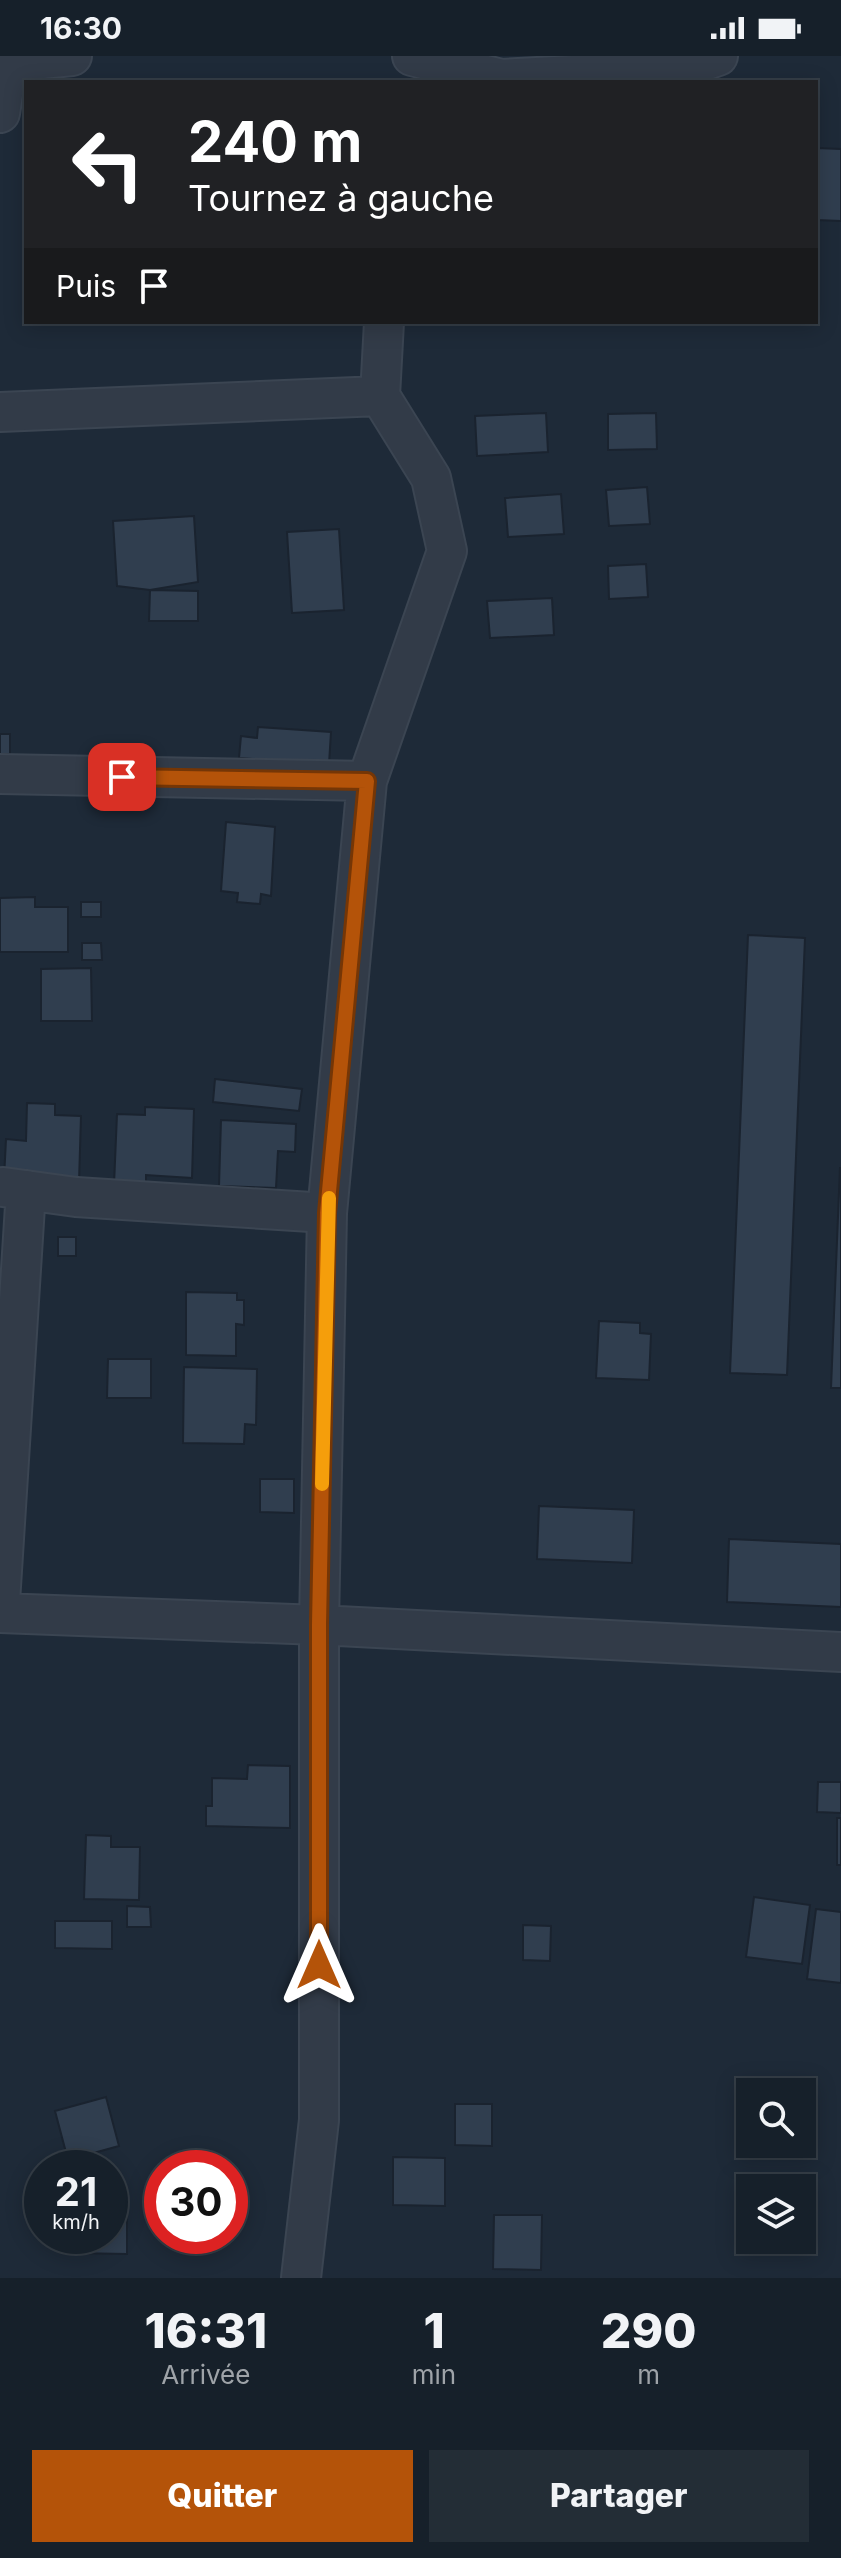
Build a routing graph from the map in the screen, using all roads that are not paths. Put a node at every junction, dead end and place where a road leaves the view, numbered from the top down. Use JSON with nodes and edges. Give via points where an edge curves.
{"nodes":[{"id":1,"x":72,"y":56,"type":"edge"},
{"id":2,"x":411,"y":56,"type":"edge"},
{"id":3,"x":718,"y":56,"type":"edge"},
{"id":4,"x":6,"y":61,"type":"edge"},
{"id":5,"x":406,"y":80,"type":"edge"},
{"id":6,"x":0,"y":113,"type":"edge"},
{"id":7,"x":384,"y":324,"type":"edge"},
{"id":8,"x":380,"y":396,"type":"junction"},
{"id":9,"x":0,"y":412,"type":"edge"},
{"id":10,"x":0,"y":774,"type":"edge"},
{"id":11,"x":367,"y":781,"type":"junction"},
{"id":12,"x":13,"y":1188,"type":"edge"},
{"id":13,"x":327,"y":1213,"type":"junction"},
{"id":14,"x":0,"y":1602,"type":"edge"},
{"id":15,"x":0,"y":1613,"type":"edge"},
{"id":16,"x":319,"y":1625,"type":"junction"},
{"id":17,"x":841,"y":1652,"type":"edge"},
{"id":18,"x":301,"y":2278,"type":"edge"}],
"edges":[{"from":1,"to":4,"type":"street"},
{"from":2,"to":3,"type":"street","via":[[501,79],[681,69]]},
{"from":2,"to":5,"type":"street"},
{"from":4,"to":6,"type":"street"},
{"from":7,"to":8,"type":"street"},
{"from":8,"to":9,"type":"street"},
{"from":8,"to":11,"type":"street","via":[[431,478],[447,551]]},
{"from":10,"to":11,"type":"street"},
{"from":11,"to":13,"type":"street"},
{"from":12,"to":13,"type":"street"},
{"from":12,"to":14,"type":"street"},
{"from":13,"to":16,"type":"street"},
{"from":15,"to":16,"type":"street"},
{"from":16,"to":17,"type":"street"},
{"from":16,"to":18,"type":"street","via":[[319,2120]]}]}
